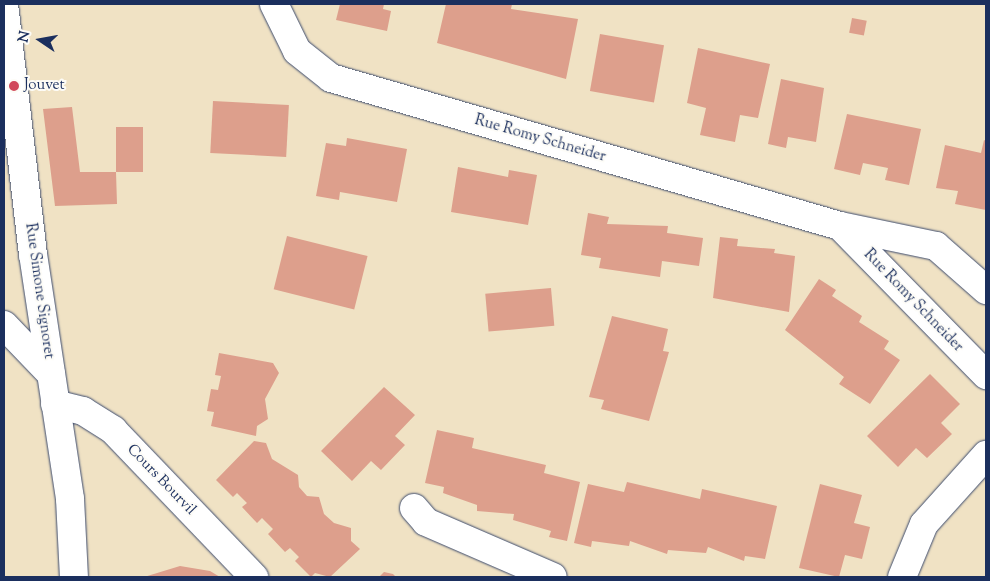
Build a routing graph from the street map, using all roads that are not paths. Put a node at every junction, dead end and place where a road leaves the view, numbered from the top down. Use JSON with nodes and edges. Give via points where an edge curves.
{"nodes":[{"id":1,"x":4,"y":4,"type":"edge"},
{"id":2,"x":274,"y":4,"type":"edge"},
{"id":3,"x":840,"y":226,"type":"junction"},
{"id":4,"x":986,"y":290,"type":"edge"},
{"id":5,"x":4,"y":325,"type":"edge"},
{"id":6,"x":51,"y":374,"type":"junction"},
{"id":7,"x":986,"y":375,"type":"edge"},
{"id":8,"x":55,"y":404,"type":"junction"},
{"id":9,"x":986,"y":455,"type":"edge"},
{"id":10,"x":414,"y":508,"type":"dead end"},
{"id":11,"x":74,"y":577,"type":"edge"},
{"id":12,"x":254,"y":577,"type":"edge"},
{"id":13,"x":553,"y":577,"type":"edge"},
{"id":14,"x":902,"y":577,"type":"edge"}],
"edges":[{"from":1,"to":6,"type":"street","name":"Rue Simone Signoret"},
{"from":2,"to":3,"type":"street","name":"Rue Romy Schneider","via":[[297,51],[332,78]]},
{"from":3,"to":4,"type":"street","name":"Rue Romy Schneider","via":[[936,246]]},
{"from":3,"to":7,"type":"street","name":"Rue Romy Schneider"},
{"from":5,"to":6,"type":"street"},
{"from":6,"to":8,"type":"street","name":"Rue Simone Signoret"},
{"from":8,"to":11,"type":"street","name":"Rue Simone Signoret","via":[[70,499]]},
{"from":8,"to":12,"type":"street","name":"Cours Bourvil","via":[[83,411],[113,430]]},
{"from":9,"to":14,"type":"street","via":[[924,524]]},
{"from":10,"to":13,"type":"street","via":[[426,522]]}]}
